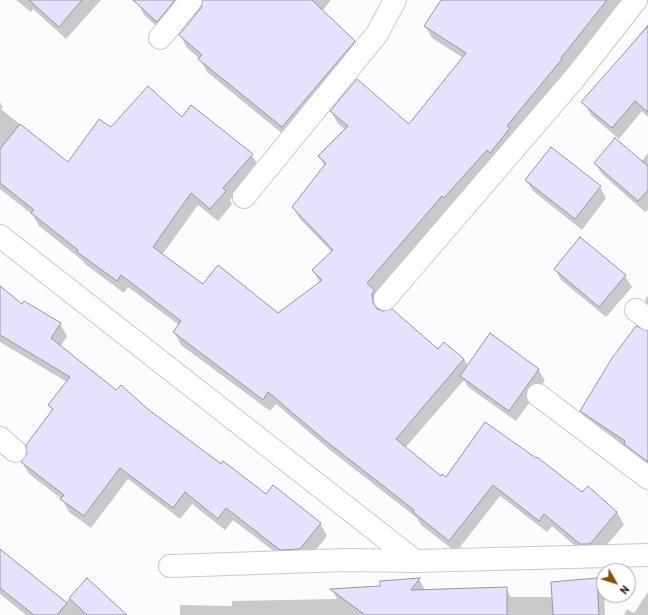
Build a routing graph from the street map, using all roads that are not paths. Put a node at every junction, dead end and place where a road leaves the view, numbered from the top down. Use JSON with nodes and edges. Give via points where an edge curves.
{"nodes":[{"id":1,"x":190,"y":0,"type":"edge"},
{"id":2,"x":395,"y":0,"type":"edge"},
{"id":3,"x":636,"y":0,"type":"edge"},
{"id":4,"x":160,"y":38,"type":"dead end"},
{"id":5,"x":244,"y":197,"type":"dead end"},
{"id":6,"x":0,"y":236,"type":"edge"},
{"id":7,"x":385,"y":299,"type":"dead end"},
{"id":8,"x":538,"y":395,"type":"dead end"},
{"id":9,"x":648,"y":478,"type":"edge"},
{"id":10,"x":648,"y":555,"type":"edge"},
{"id":11,"x":415,"y":561,"type":"junction"},
{"id":12,"x":170,"y":566,"type":"dead end"}],
"edges":[{"from":1,"to":4,"type":"street"},
{"from":2,"to":5,"type":"street","via":[[377,34]]},
{"from":3,"to":7,"type":"street","via":[[574,79]]},
{"from":6,"to":11,"type":"street"},
{"from":8,"to":9,"type":"street"},
{"from":10,"to":11,"type":"street"},
{"from":11,"to":12,"type":"street","via":[[346,560]]}]}
